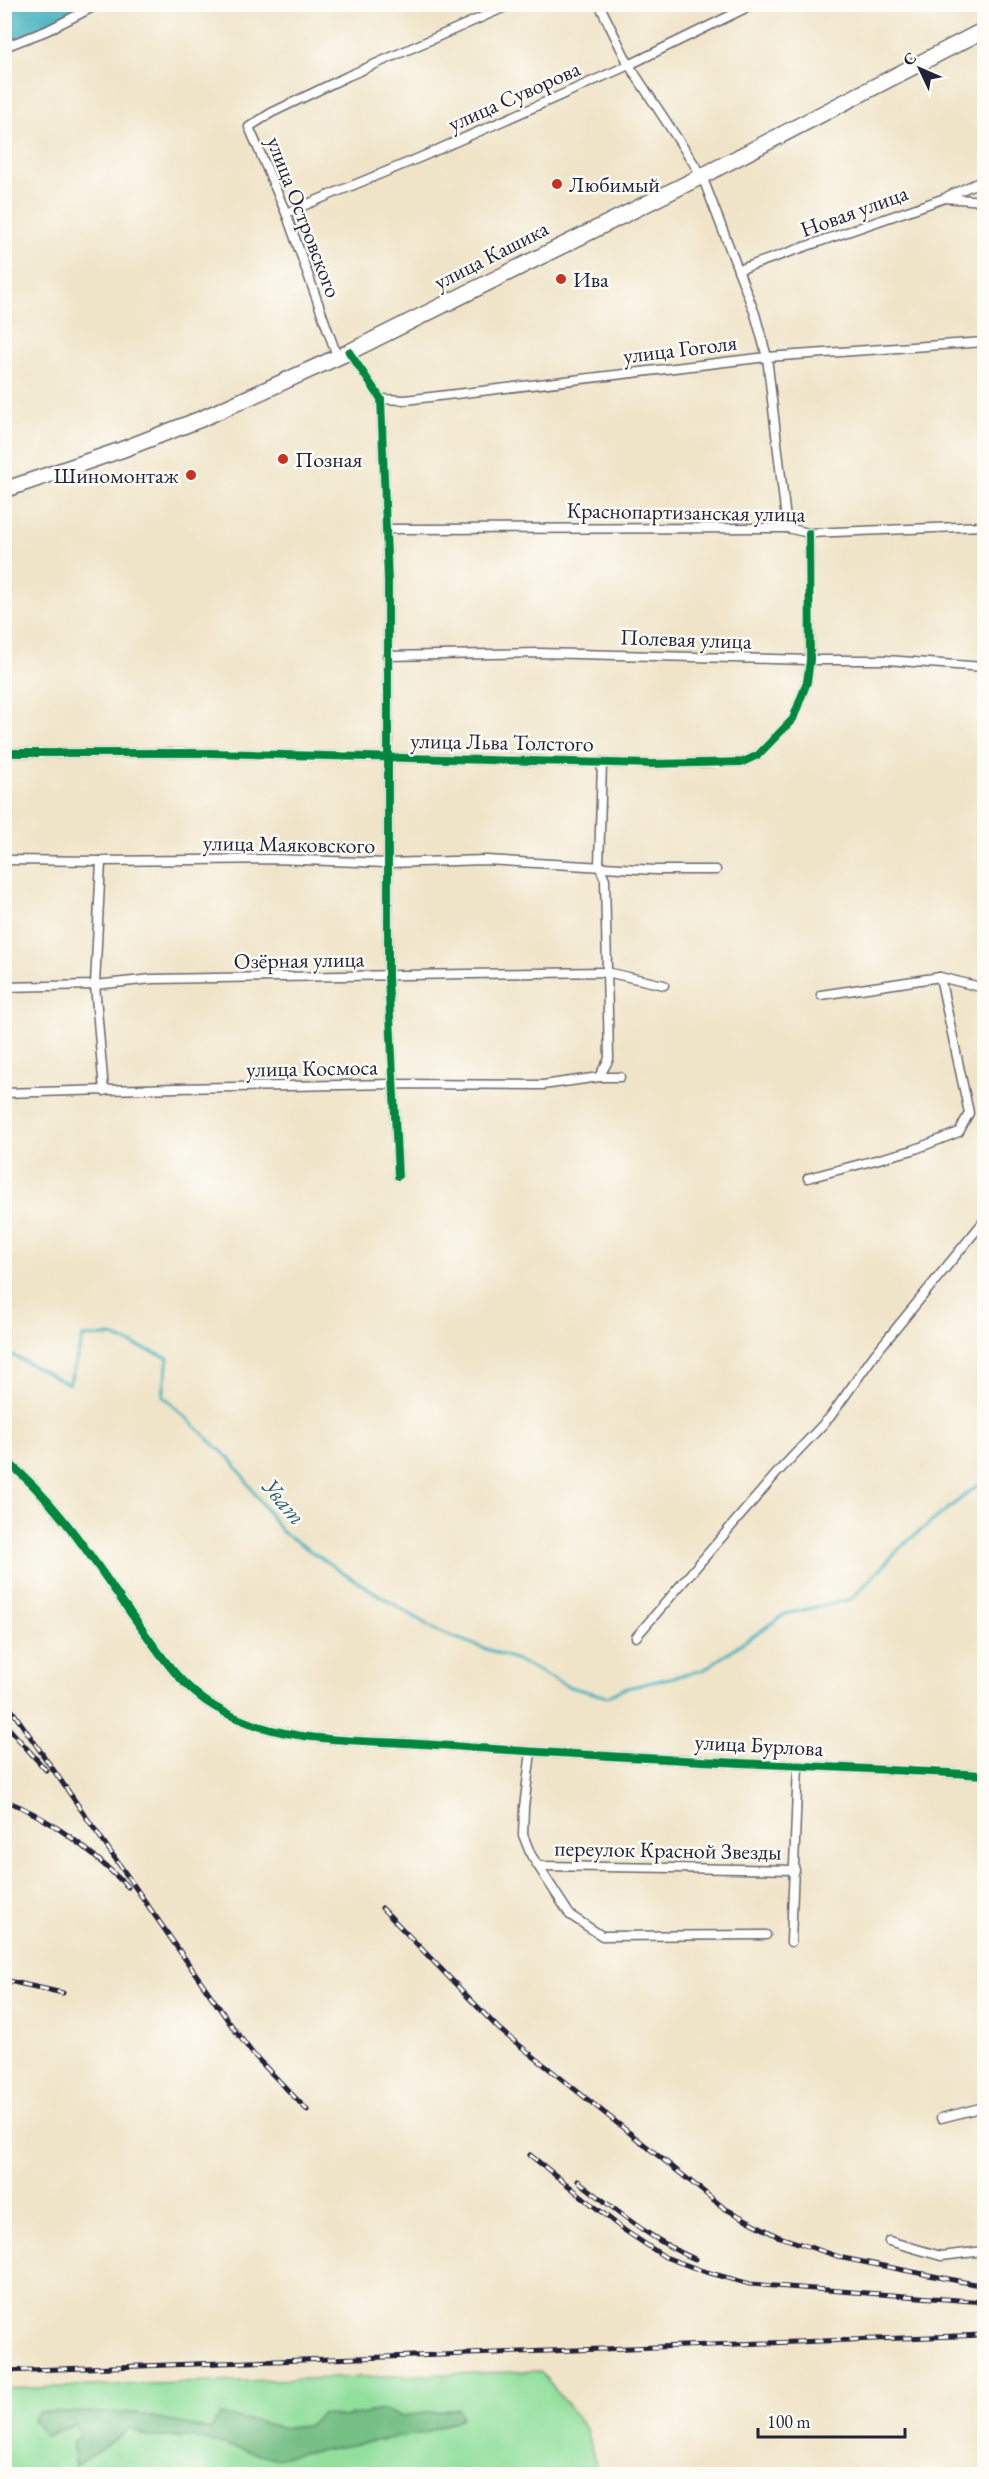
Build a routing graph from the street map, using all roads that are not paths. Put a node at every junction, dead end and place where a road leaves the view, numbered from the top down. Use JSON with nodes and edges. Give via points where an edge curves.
{"nodes":[{"id":1,"x":99,"y":4,"type":"edge"},
{"id":2,"x":512,"y":4,"type":"edge"},
{"id":3,"x":599,"y":4,"type":"edge"},
{"id":4,"x":754,"y":4,"type":"edge"},
{"id":5,"x":984,"y":30,"type":"edge"},
{"id":6,"x":4,"y":47,"type":"edge"},
{"id":7,"x":629,"y":65,"type":"junction"},
{"id":8,"x":702,"y":176,"type":"junction"},
{"id":9,"x":984,"y":180,"type":"edge"},
{"id":10,"x":945,"y":198,"type":"junction"},
{"id":11,"x":984,"y":201,"type":"edge"},
{"id":12,"x":286,"y":213,"type":"junction"},
{"id":13,"x":738,"y":270,"type":"junction"},
{"id":14,"x":984,"y":342,"type":"edge"},
{"id":15,"x":343,"y":354,"type":"junction"},
{"id":16,"x":767,"y":357,"type":"junction"},
{"id":17,"x":381,"y":399,"type":"junction"},
{"id":18,"x":4,"y":490,"type":"edge"},
{"id":19,"x":984,"y":526,"type":"edge"},
{"id":20,"x":787,"y":528,"type":"junction"},
{"id":21,"x":386,"y":529,"type":"junction"},
{"id":22,"x":809,"y":532,"type":"junction"},
{"id":23,"x":387,"y":656,"type":"junction"},
{"id":24,"x":810,"y":660,"type":"junction"},
{"id":25,"x":984,"y":667,"type":"edge"},
{"id":26,"x":4,"y":753,"type":"edge"},
{"id":27,"x":386,"y":758,"type":"junction"},
{"id":28,"x":602,"y":762,"type":"junction"},
{"id":29,"x":4,"y":860,"type":"edge"},
{"id":30,"x":101,"y":861,"type":"junction"},
{"id":31,"x":387,"y":863,"type":"junction"},
{"id":32,"x":599,"y":866,"type":"junction"},
{"id":33,"x":716,"y":870,"type":"dead end"},
{"id":34,"x":606,"y":972,"type":"junction"},
{"id":35,"x":388,"y":976,"type":"junction"},
{"id":36,"x":940,"y":977,"type":"junction"},
{"id":37,"x":95,"y":985,"type":"junction"},
{"id":38,"x":664,"y":985,"type":"dead end"},
{"id":39,"x":4,"y":987,"type":"edge"},
{"id":40,"x":984,"y":988,"type":"edge"},
{"id":41,"x":821,"y":995,"type":"dead end"},
{"id":42,"x":599,"y":1077,"type":"junction"},
{"id":43,"x":620,"y":1077,"type":"dead end"},
{"id":44,"x":393,"y":1084,"type":"junction"},
{"id":45,"x":104,"y":1091,"type":"junction"},
{"id":46,"x":4,"y":1093,"type":"edge"},
{"id":47,"x":398,"y":1176,"type":"dead end"},
{"id":48,"x":808,"y":1178,"type":"dead end"},
{"id":49,"x":984,"y":1221,"type":"edge"},
{"id":50,"x":4,"y":1459,"type":"edge"},
{"id":51,"x":636,"y":1636,"type":"dead end"},
{"id":52,"x":531,"y":1752,"type":"junction"},
{"id":53,"x":798,"y":1765,"type":"junction"},
{"id":54,"x":984,"y":1775,"type":"edge"},
{"id":55,"x":540,"y":1866,"type":"junction"},
{"id":56,"x":795,"y":1870,"type":"junction"},
{"id":57,"x":766,"y":1935,"type":"dead end"},
{"id":58,"x":791,"y":1942,"type":"dead end"},
{"id":59,"x":984,"y":2107,"type":"edge"},
{"id":60,"x":941,"y":2118,"type":"dead end"},
{"id":61,"x":889,"y":2241,"type":"dead end"},
{"id":62,"x":984,"y":2251,"type":"edge"}],
"edges":[{"from":1,"to":6,"type":"street"},
{"from":2,"to":12,"type":"street","name":"улица Островского","via":[[271,113],[249,127]]},
{"from":3,"to":7,"type":"street"},
{"from":4,"to":7,"type":"street","name":"улица Суворова"},
{"from":5,"to":8,"type":"highway","name":"улица Кашика"},
{"from":7,"to":8,"type":"street"},
{"from":7,"to":12,"type":"street","name":"улица Суворова"},
{"from":8,"to":13,"type":"street"},
{"from":8,"to":15,"type":"highway","name":"улица Кашика"},
{"from":9,"to":10,"type":"street"},
{"from":10,"to":11,"type":"street","name":"Новая улица"},
{"from":10,"to":13,"type":"street","name":"Новая улица"},
{"from":12,"to":15,"type":"street","name":"улица Островского"},
{"from":13,"to":16,"type":"street"},
{"from":14,"to":16,"type":"street","name":"улица Гоголя"},
{"from":15,"to":17,"type":"street","name":"улица Островского"},
{"from":15,"to":18,"type":"highway","name":"улица Кашика","via":[[201,418]]},
{"from":16,"to":17,"type":"street","name":"улица Гоголя","via":[[405,400]]},
{"from":16,"to":20,"type":"street"},
{"from":17,"to":21,"type":"street"},
{"from":19,"to":22,"type":"street","name":"Краснопартизанская улица"},
{"from":20,"to":21,"type":"street","name":"Краснопартизанская улица"},
{"from":20,"to":22,"type":"street","name":"Краснопартизанская улица"},
{"from":21,"to":23,"type":"street"},
{"from":22,"to":24,"type":"street","name":"улица Льва Толстого"},
{"from":23,"to":24,"type":"street","name":"Полевая улица","via":[[539,653]]},
{"from":23,"to":27,"type":"street"},
{"from":24,"to":25,"type":"street","name":"Полевая улица","via":[[886,660]]},
{"from":24,"to":28,"type":"street","name":"улица Льва Толстого","via":[[807,682],[793,719],[758,755],[743,762]]},
{"from":26,"to":27,"type":"street","name":"улица Льва Толстого"},
{"from":27,"to":28,"type":"street","name":"улица Льва Толстого"},
{"from":27,"to":31,"type":"street"},
{"from":28,"to":32,"type":"street"},
{"from":29,"to":30,"type":"street","name":"улица Маяковского"},
{"from":30,"to":31,"type":"street","name":"улица Маяковского","via":[[274,859]]},
{"from":30,"to":37,"type":"street"},
{"from":31,"to":32,"type":"street","name":"улица Маяковского","via":[[486,860]]},
{"from":31,"to":35,"type":"street"},
{"from":32,"to":33,"type":"street","name":"улица Маяковского"},
{"from":32,"to":34,"type":"street","via":[[605,879]]},
{"from":34,"to":35,"type":"street","name":"Озёрная улица"},
{"from":34,"to":38,"type":"street","name":"Озёрная улица"},
{"from":34,"to":42,"type":"street","via":[[609,1059]]},
{"from":35,"to":37,"type":"street","name":"Озёрная улица","via":[[152,979]]},
{"from":35,"to":44,"type":"street"},
{"from":36,"to":40,"type":"street"},
{"from":36,"to":41,"type":"street"},
{"from":36,"to":48,"type":"street","via":[[969,1113],[959,1132],[913,1150]]},
{"from":37,"to":39,"type":"street","name":"Озёрная улица"},
{"from":37,"to":45,"type":"street"},
{"from":42,"to":43,"type":"street","name":"улица Космоса"},
{"from":42,"to":44,"type":"street","name":"улица Космоса","via":[[543,1085]]},
{"from":44,"to":45,"type":"street","name":"улица Космоса"},
{"from":44,"to":47,"type":"street"},
{"from":45,"to":46,"type":"street","name":"улица Космоса"},
{"from":49,"to":51,"type":"street","via":[[875,1354],[830,1417]]},
{"from":50,"to":52,"type":"street","name":"улица Бурлова","via":[[53,1507],[181,1680],[213,1706],[245,1722],[276,1731]]},
{"from":52,"to":53,"type":"street","name":"улица Бурлова"},
{"from":52,"to":55,"type":"street","via":[[523,1835]]},
{"from":53,"to":54,"type":"street","name":"улица Бурлова"},
{"from":53,"to":56,"type":"street"},
{"from":55,"to":56,"type":"street","name":"переулок Красной Звезды"},
{"from":55,"to":57,"type":"street","via":[[570,1915],[602,1936]]},
{"from":56,"to":58,"type":"street"},
{"from":59,"to":60,"type":"street"},
{"from":61,"to":62,"type":"street","via":[[941,2256]]}]}
